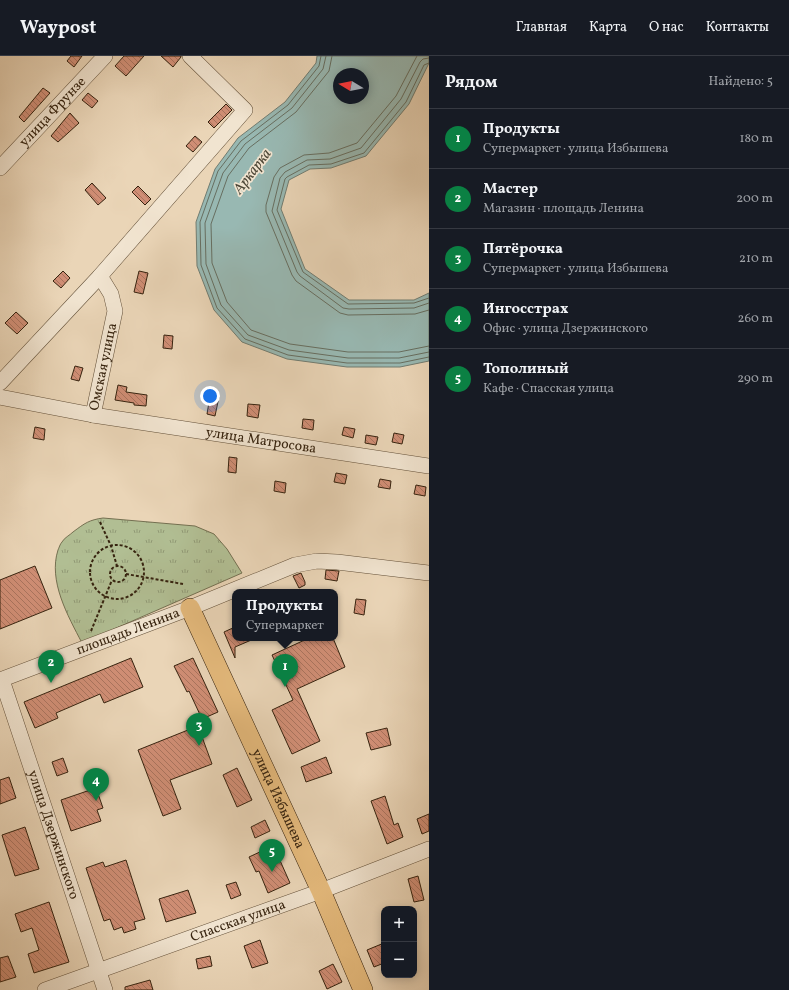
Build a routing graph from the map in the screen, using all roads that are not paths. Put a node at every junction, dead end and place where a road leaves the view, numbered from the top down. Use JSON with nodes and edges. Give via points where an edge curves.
{"nodes":[{"id":1,"x":105,"y":56,"type":"edge"},
{"id":2,"x":190,"y":56,"type":"edge"},
{"id":3,"x":0,"y":168,"type":"edge"},
{"id":4,"x":100,"y":276,"type":"junction"},
{"id":5,"x":0,"y":383,"type":"edge"},
{"id":6,"x":0,"y":397,"type":"edge"},
{"id":7,"x":93,"y":416,"type":"junction"},
{"id":8,"x":429,"y":466,"type":"edge"},
{"id":9,"x":429,"y":574,"type":"edge"},
{"id":10,"x":236,"y":589,"type":"edge"},
{"id":11,"x":232,"y":591,"type":"edge"},
{"id":12,"x":190,"y":608,"type":"junction"},
{"id":13,"x":1,"y":680,"type":"edge"},
{"id":14,"x":429,"y":849,"type":"edge"},
{"id":15,"x":321,"y":891,"type":"junction"},
{"id":16,"x":99,"y":972,"type":"junction"},
{"id":17,"x":45,"y":990,"type":"edge"},
{"id":18,"x":105,"y":990,"type":"edge"},
{"id":19,"x":363,"y":990,"type":"edge"}],
"edges":[{"from":1,"to":3,"type":"street","name":"улица Фрунзе"},
{"from":2,"to":4,"type":"street","via":[[245,110]]},
{"from":4,"to":5,"type":"street"},
{"from":4,"to":7,"type":"street","name":"Омская улица","via":[[111,294],[115,311]]},
{"from":6,"to":7,"type":"street","name":"Омская улица"},
{"from":7,"to":8,"type":"street","name":"улица Матросова"},
{"from":9,"to":10,"type":"street","name":"площадь Ленина","via":[[337,562],[317,562],[295,565]]},
{"from":11,"to":12,"type":"street","name":"площадь Ленина"},
{"from":12,"to":13,"type":"street","name":"площадь Ленина"},
{"from":12,"to":15,"type":"main road","name":"улица Избышева"},
{"from":13,"to":16,"type":"street","name":"улица Дзержинского"},
{"from":14,"to":15,"type":"street","name":"Спасская улица"},
{"from":15,"to":16,"type":"street","name":"Спасская улица"},
{"from":15,"to":19,"type":"main road","name":"улица Избышева"},
{"from":16,"to":17,"type":"street","name":"Спасская улица"},
{"from":16,"to":18,"type":"street","name":"улица Дзержинского"}]}
